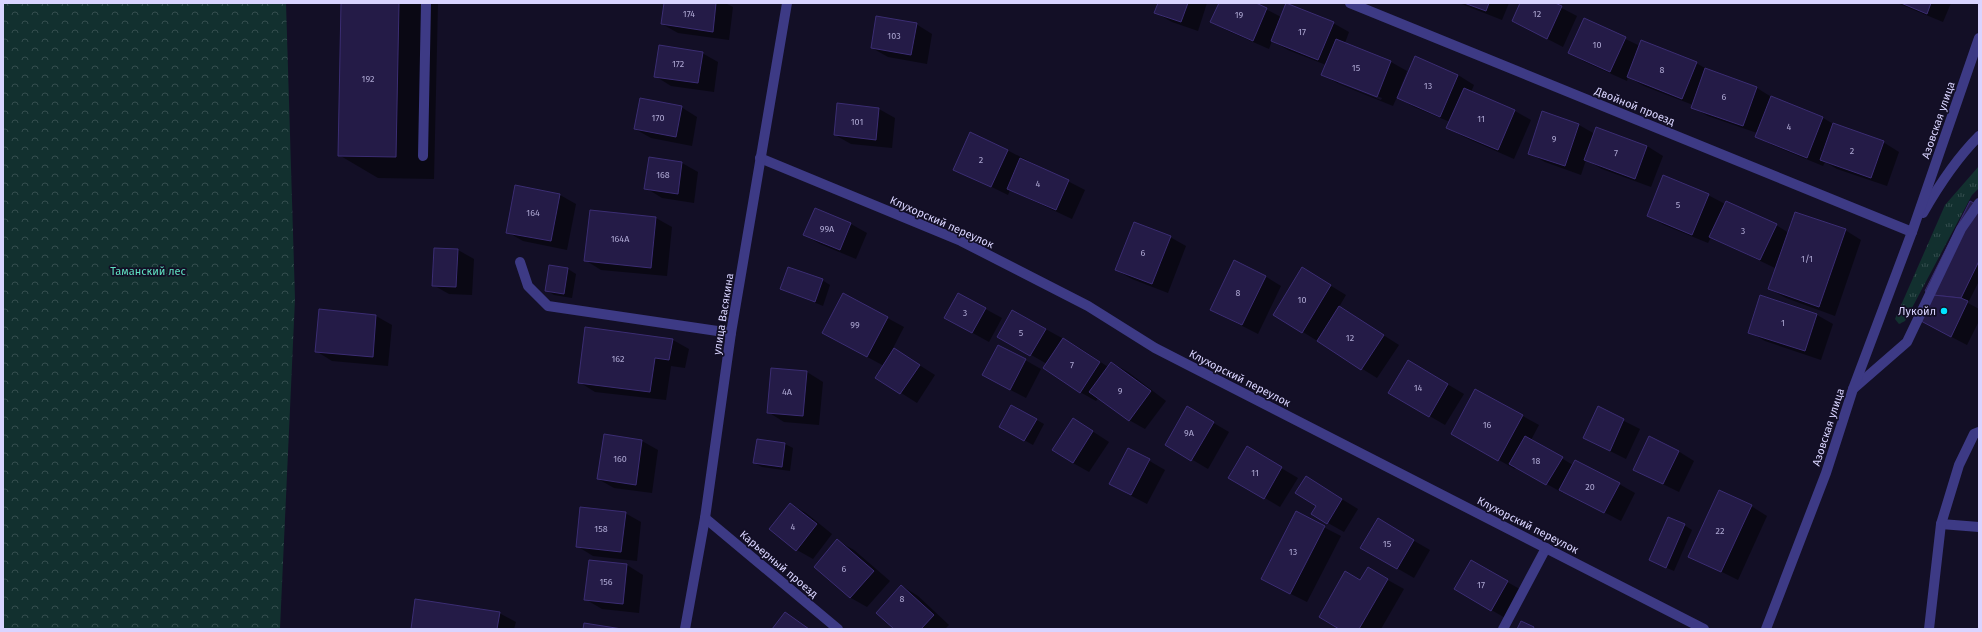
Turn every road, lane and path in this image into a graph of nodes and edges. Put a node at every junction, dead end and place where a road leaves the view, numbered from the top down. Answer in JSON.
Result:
{"nodes":[{"id":1,"x":426,"y":3,"type":"edge"},
{"id":2,"x":787,"y":3,"type":"edge"},
{"id":3,"x":1350,"y":3,"type":"edge"},
{"id":4,"x":1979,"y":38,"type":"edge"},
{"id":5,"x":1979,"y":136,"type":"edge"},
{"id":6,"x":423,"y":156,"type":"dead end"},
{"id":7,"x":760,"y":158,"type":"junction"},
{"id":8,"x":1979,"y":203,"type":"edge"},
{"id":9,"x":1912,"y":232,"type":"junction"},
{"id":10,"x":520,"y":262,"type":"dead end"},
{"id":11,"x":731,"y":333,"type":"junction"},
{"id":12,"x":1853,"y":389,"type":"junction"},
{"id":13,"x":1979,"y":432,"type":"edge"},
{"id":14,"x":705,"y":518,"type":"junction"},
{"id":15,"x":1941,"y":524,"type":"junction"},
{"id":16,"x":1979,"y":527,"type":"edge"},
{"id":17,"x":1546,"y":548,"type":"junction"},
{"id":18,"x":685,"y":629,"type":"edge"},
{"id":19,"x":838,"y":629,"type":"edge"},
{"id":20,"x":1503,"y":629,"type":"edge"},
{"id":21,"x":1704,"y":629,"type":"edge"},
{"id":22,"x":1766,"y":629,"type":"edge"},
{"id":23,"x":1929,"y":629,"type":"edge"}],
"edges":[{"from":1,"to":6,"type":"street"},
{"from":2,"to":7,"type":"street","name":"улица Васякина"},
{"from":3,"to":9,"type":"street","name":"Двойной проезд"},
{"from":4,"to":9,"type":"street","name":"Азовская улица"},
{"from":5,"to":9,"type":"street","name":"Азовская улица"},
{"from":7,"to":11,"type":"street","name":"улица Васякина"},
{"from":7,"to":17,"type":"street","name":"Клухорский переулок"},
{"from":8,"to":12,"type":"street"},
{"from":9,"to":12,"type":"street","name":"Азовская улица"},
{"from":10,"to":11,"type":"street"},
{"from":11,"to":14,"type":"street","name":"улица Васякина"},
{"from":12,"to":22,"type":"street","name":"Азовская улица"},
{"from":13,"to":15,"type":"street"},
{"from":14,"to":18,"type":"street","name":"улица Васякина"},
{"from":14,"to":19,"type":"street","name":"Карьерный проезд"},
{"from":15,"to":16,"type":"street"},
{"from":15,"to":23,"type":"street"},
{"from":17,"to":20,"type":"street"},
{"from":17,"to":21,"type":"street","name":"Клухорский переулок"}]}
